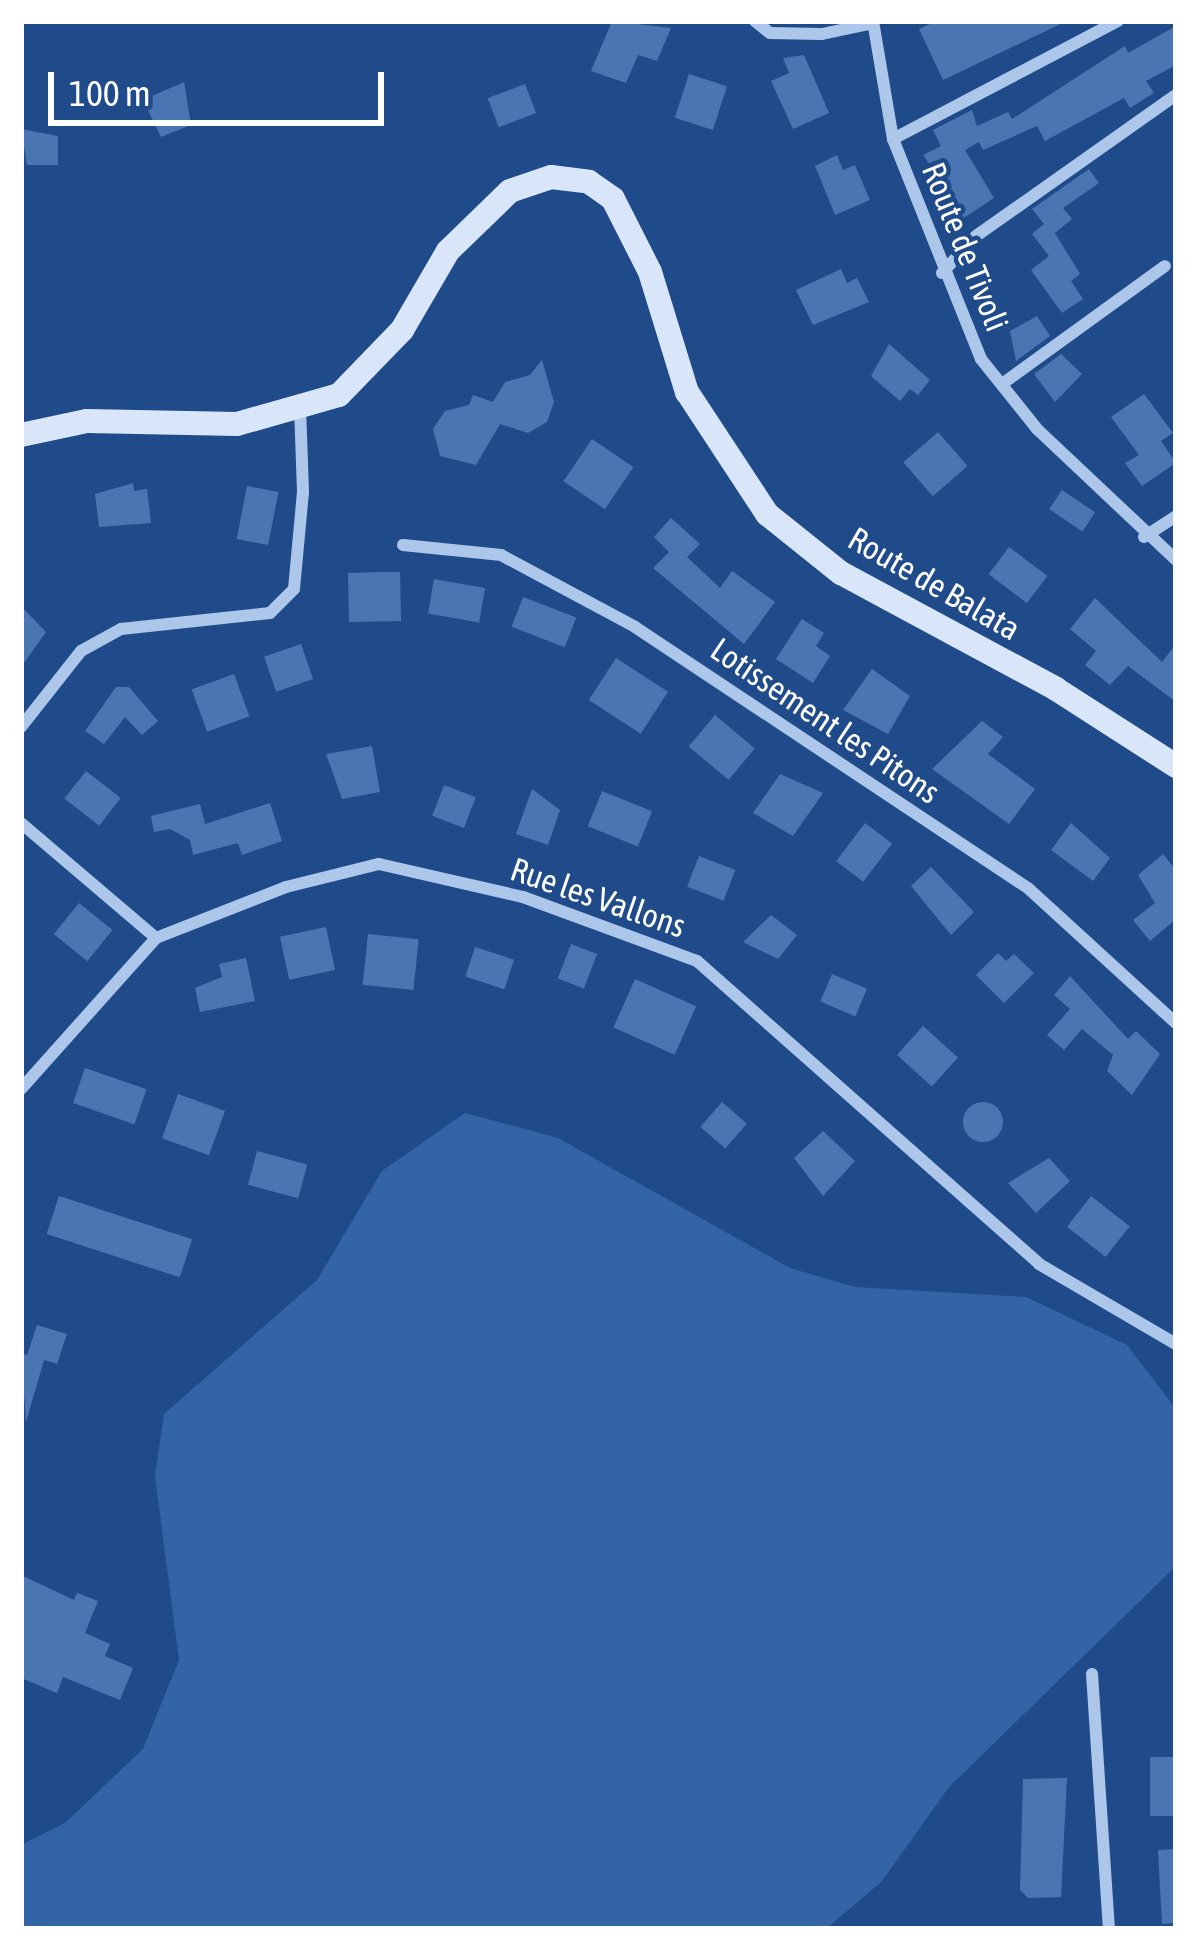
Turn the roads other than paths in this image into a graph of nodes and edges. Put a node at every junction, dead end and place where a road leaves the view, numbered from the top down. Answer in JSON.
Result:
{"nodes":[{"id":1,"x":755,"y":21,"type":"edge"},
{"id":2,"x":1118,"y":21,"type":"edge"},
{"id":3,"x":873,"y":22,"type":"edge"},
{"id":4,"x":1176,"y":95,"type":"edge"},
{"id":5,"x":893,"y":140,"type":"junction"},
{"id":6,"x":1165,"y":266,"type":"dead end"},
{"id":7,"x":942,"y":273,"type":"junction"},
{"id":8,"x":1002,"y":385,"type":"junction"},
{"id":9,"x":300,"y":406,"type":"junction"},
{"id":10,"x":21,"y":435,"type":"edge"},
{"id":11,"x":1176,"y":516,"type":"edge"},
{"id":12,"x":1144,"y":537,"type":"junction"},
{"id":13,"x":403,"y":545,"type":"dead end"},
{"id":14,"x":1176,"y":560,"type":"edge"},
{"id":15,"x":21,"y":727,"type":"edge"},
{"id":16,"x":1176,"y":766,"type":"edge"},
{"id":17,"x":21,"y":823,"type":"edge"},
{"id":18,"x":156,"y":938,"type":"junction"},
{"id":19,"x":1176,"y":1023,"type":"edge"},
{"id":20,"x":21,"y":1089,"type":"edge"},
{"id":21,"x":1176,"y":1345,"type":"edge"},
{"id":22,"x":1092,"y":1674,"type":"dead end"},
{"id":23,"x":1109,"y":1929,"type":"edge"}],
"edges":[{"from":1,"to":3,"type":"street"},
{"from":2,"to":5,"type":"street"},
{"from":3,"to":5,"type":"street","name":"Route de Tivoli"},
{"from":4,"to":7,"type":"street"},
{"from":5,"to":7,"type":"street","name":"Route de Tivoli"},
{"from":6,"to":8,"type":"street"},
{"from":7,"to":8,"type":"street","name":"Route de Tivoli"},
{"from":8,"to":12,"type":"street","name":"Route de Tivoli"},
{"from":9,"to":10,"type":"main road","name":"Route de Balata"},
{"from":9,"to":15,"type":"street"},
{"from":9,"to":16,"type":"main road","name":"Route de Balata"},
{"from":11,"to":12,"type":"street"},
{"from":12,"to":14,"type":"street","name":"Route de Tivoli"},
{"from":13,"to":19,"type":"street","name":"Lotissement les Pitons"},
{"from":17,"to":18,"type":"street"},
{"from":18,"to":20,"type":"street","name":"Rue les Vallons"},
{"from":18,"to":21,"type":"street","name":"Rue les Vallons"},
{"from":22,"to":23,"type":"street"}]}
